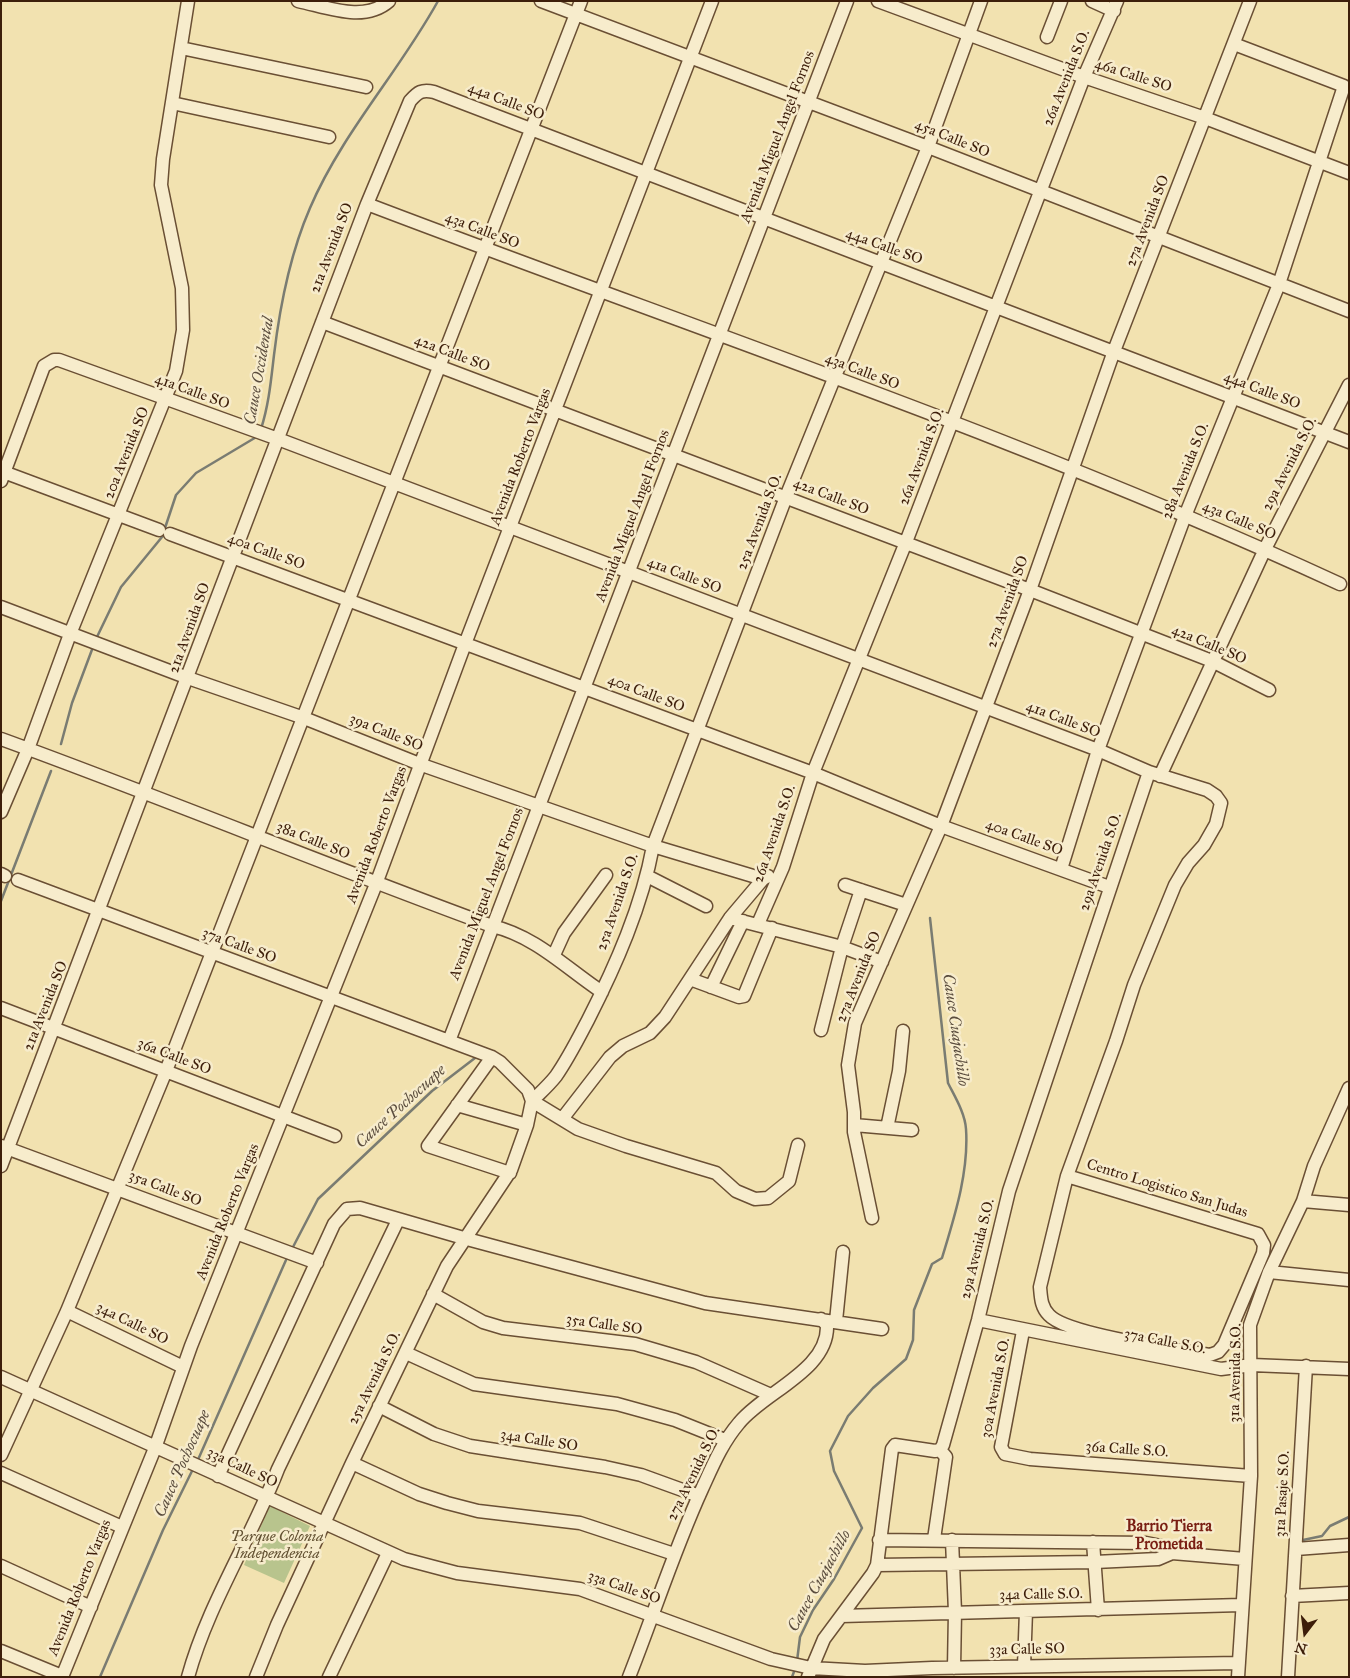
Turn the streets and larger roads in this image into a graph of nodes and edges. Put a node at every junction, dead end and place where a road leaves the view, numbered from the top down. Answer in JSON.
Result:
{"nodes":[{"id":1,"x":188,"y":1,"type":"edge"},
{"id":2,"x":298,"y":1,"type":"edge"},
{"id":3,"x":389,"y":1,"type":"edge"},
{"id":4,"x":541,"y":1,"type":"edge"},
{"id":5,"x":581,"y":1,"type":"edge"},
{"id":6,"x":712,"y":1,"type":"edge"},
{"id":7,"x":847,"y":1,"type":"edge"},
{"id":8,"x":878,"y":1,"type":"edge"},
{"id":9,"x":981,"y":1,"type":"edge"},
{"id":10,"x":1061,"y":1,"type":"edge"},
{"id":11,"x":1092,"y":1,"type":"edge"},
{"id":12,"x":1250,"y":1,"type":"edge"},
{"id":13,"x":1116,"y":6,"type":"edge"},
{"id":14,"x":576,"y":14,"type":"junction"},
{"id":15,"x":970,"y":35,"type":"junction"},
{"id":16,"x":1047,"y":37,"type":"dead end"},
{"id":17,"x":1234,"y":44,"type":"junction"},
{"id":18,"x":181,"y":48,"type":"junction"},
{"id":19,"x":691,"y":56,"type":"junction"},
{"id":20,"x":1084,"y":77,"type":"junction"},
{"id":21,"x":366,"y":87,"type":"dead end"},
{"id":22,"x":410,"y":101,"type":"joint"},
{"id":23,"x":809,"y":101,"type":"junction"},
{"id":24,"x":172,"y":103,"type":"junction"},
{"id":25,"x":1205,"y":118,"type":"junction"},
{"id":26,"x":532,"y":130,"type":"junction"},
{"id":27,"x":329,"y":137,"type":"dead end"},
{"id":28,"x":928,"y":147,"type":"junction"},
{"id":29,"x":1320,"y":161,"type":"junction"},
{"id":30,"x":1349,"y":173,"type":"edge"},
{"id":31,"x":645,"y":174,"type":"junction"},
{"id":32,"x":1040,"y":192,"type":"junction"},
{"id":33,"x":367,"y":204,"type":"junction"},
{"id":34,"x":764,"y":220,"type":"junction"},
{"id":35,"x":1160,"y":238,"type":"junction"},
{"id":36,"x":486,"y":250,"type":"junction"},
{"id":37,"x":880,"y":263,"type":"junction"},
{"id":38,"x":1279,"y":284,"type":"junction"},
{"id":39,"x":600,"y":292,"type":"junction"},
{"id":40,"x":995,"y":306,"type":"junction"},
{"id":41,"x":1349,"y":311,"type":"edge"},
{"id":42,"x":322,"y":322,"type":"junction"},
{"id":43,"x":719,"y":336,"type":"junction"},
{"id":44,"x":1114,"y":351,"type":"junction"},
{"id":45,"x":440,"y":368,"type":"junction"},
{"id":46,"x":835,"y":379,"type":"junction"},
{"id":47,"x":1349,"y":385,"type":"edge"},
{"id":48,"x":1234,"y":398,"type":"junction"},
{"id":49,"x":165,"y":399,"type":"junction"},
{"id":50,"x":556,"y":411,"type":"junction"},
{"id":51,"x":952,"y":423,"type":"junction"},
{"id":52,"x":1325,"y":432,"type":"junction"},
{"id":53,"x":266,"y":435,"type":"junction"},
{"id":54,"x":1349,"y":442,"type":"edge"},
{"id":55,"x":674,"y":454,"type":"junction"},
{"id":56,"x":1071,"y":469,"type":"junction"},
{"id":57,"x":2,"y":475,"type":"edge"},
{"id":58,"x":395,"y":485,"type":"junction"},
{"id":59,"x":786,"y":497,"type":"junction"},
{"id":60,"x":119,"y":515,"type":"junction"},
{"id":61,"x":1185,"y":516,"type":"junction"},
{"id":62,"x":511,"y":528,"type":"junction"},
{"id":63,"x":906,"y":542,"type":"junction"},
{"id":64,"x":1265,"y":549,"type":"junction"},
{"id":65,"x":233,"y":557,"type":"junction"},
{"id":66,"x":629,"y":573,"type":"junction"},
{"id":67,"x":1340,"y":584,"type":"dead end"},
{"id":68,"x":1030,"y":590,"type":"junction"},
{"id":69,"x":349,"y":600,"type":"junction"},
{"id":70,"x":1,"y":607,"type":"edge"},
{"id":71,"x":742,"y":616,"type":"junction"},
{"id":72,"x":70,"y":634,"type":"junction"},
{"id":73,"x":1141,"y":635,"type":"junction"},
{"id":74,"x":466,"y":644,"type":"junction"},
{"id":75,"x":859,"y":659,"type":"junction"},
{"id":76,"x":1212,"y":661,"type":"junction"},
{"id":77,"x":188,"y":678,"type":"junction"},
{"id":78,"x":584,"y":688,"type":"junction"},
{"id":79,"x":1269,"y":690,"type":"dead end"},
{"id":80,"x":987,"y":708,"type":"junction"},
{"id":81,"x":304,"y":718,"type":"junction"},
{"id":82,"x":698,"y":731,"type":"junction"},
{"id":83,"x":1,"y":739,"type":"edge"},
{"id":84,"x":28,"y":749,"type":"junction"},
{"id":85,"x":1098,"y":750,"type":"junction"},
{"id":86,"x":422,"y":765,"type":"junction"},
{"id":87,"x":813,"y":774,"type":"junction"},
{"id":88,"x":1154,"y":774,"type":"junction"},
{"id":89,"x":144,"y":792,"type":"junction"},
{"id":90,"x":1216,"y":796,"type":"joint"},
{"id":91,"x":538,"y":806,"type":"junction"},
{"id":92,"x":1,"y":812,"type":"edge"},
{"id":93,"x":941,"y":826,"type":"junction"},
{"id":94,"x":256,"y":835,"type":"junction"},
{"id":95,"x":653,"y":846,"type":"junction"},
{"id":96,"x":783,"y":867,"type":"junction"},
{"id":97,"x":1061,"y":869,"type":"junction"},
{"id":98,"x":606,"y":875,"type":"dead end"},
{"id":99,"x":647,"y":876,"type":"junction"},
{"id":100,"x":763,"y":879,"type":"junction"},
{"id":101,"x":18,"y":880,"type":"dead end"},
{"id":102,"x":376,"y":884,"type":"junction"},
{"id":103,"x":845,"y":885,"type":"dead end"},
{"id":104,"x":1109,"y":887,"type":"junction"},
{"id":105,"x":861,"y":890,"type":"junction"},
{"id":106,"x":906,"y":905,"type":"junction"},
{"id":107,"x":706,"y":906,"type":"dead end"},
{"id":108,"x":99,"y":912,"type":"junction"},
{"id":109,"x":736,"y":919,"type":"junction"},
{"id":110,"x":758,"y":924,"type":"junction"},
{"id":111,"x":492,"y":926,"type":"junction"},
{"id":112,"x":772,"y":928,"type":"junction"},
{"id":113,"x":842,"y":946,"type":"junction"},
{"id":114,"x":211,"y":953,"type":"junction"},
{"id":115,"x":554,"y":955,"type":"junction"},
{"id":116,"x":882,"y":962,"type":"junction"},
{"id":117,"x":690,"y":979,"type":"junction"},
{"id":118,"x":711,"y":986,"type":"junction"},
{"id":119,"x":602,"y":992,"type":"junction"},
{"id":120,"x":330,"y":996,"type":"junction"},
{"id":121,"x":1,"y":1008,"type":"edge"},
{"id":122,"x":55,"y":1029,"type":"junction"},
{"id":123,"x":820,"y":1030,"type":"dead end"},
{"id":124,"x":903,"y":1031,"type":"dead end"},
{"id":125,"x":449,"y":1041,"type":"junction"},
{"id":126,"x":492,"y":1058,"type":"junction"},
{"id":127,"x":166,"y":1071,"type":"junction"},
{"id":128,"x":1349,"y":1088,"type":"edge"},
{"id":129,"x":532,"y":1100,"type":"junction"},
{"id":130,"x":457,"y":1105,"type":"junction"},
{"id":131,"x":1344,"y":1111,"type":"edge"},
{"id":132,"x":284,"y":1116,"type":"junction"},
{"id":133,"x":562,"y":1119,"type":"junction"},
{"id":134,"x":528,"y":1125,"type":"junction"},
{"id":135,"x":854,"y":1125,"type":"junction"},
{"id":136,"x":887,"y":1128,"type":"junction"},
{"id":137,"x":912,"y":1130,"type":"dead end"},
{"id":138,"x":335,"y":1136,"type":"dead end"},
{"id":139,"x":798,"y":1145,"type":"dead end"},
{"id":140,"x":5,"y":1147,"type":"edge"},
{"id":141,"x":1,"y":1166,"type":"edge"},
{"id":142,"x":510,"y":1173,"type":"junction"},
{"id":143,"x":1067,"y":1176,"type":"junction"},
{"id":144,"x":118,"y":1188,"type":"junction"},
{"id":145,"x":1303,"y":1201,"type":"junction"},
{"id":146,"x":1349,"y":1205,"type":"edge"},
{"id":147,"x":872,"y":1218,"type":"dead end"},
{"id":148,"x":398,"y":1220,"type":"junction"},
{"id":149,"x":236,"y":1234,"type":"junction"},
{"id":150,"x":467,"y":1239,"type":"junction"},
{"id":151,"x":843,"y":1252,"type":"dead end"},
{"id":152,"x":317,"y":1262,"type":"junction"},
{"id":153,"x":1269,"y":1272,"type":"junction"},
{"id":154,"x":1349,"y":1280,"type":"edge"},
{"id":155,"x":433,"y":1294,"type":"junction"},
{"id":156,"x":67,"y":1311,"type":"junction"},
{"id":157,"x":821,"y":1319,"type":"junction"},
{"id":158,"x":978,"y":1320,"type":"junction"},
{"id":159,"x":836,"y":1321,"type":"junction"},
{"id":160,"x":882,"y":1329,"type":"dead end"},
{"id":161,"x":1023,"y":1330,"type":"junction"},
{"id":162,"x":406,"y":1353,"type":"junction"},
{"id":163,"x":1252,"y":1365,"type":"junction"},
{"id":164,"x":1306,"y":1366,"type":"junction"},
{"id":165,"x":183,"y":1367,"type":"junction"},
{"id":166,"x":1349,"y":1369,"type":"edge"},
{"id":167,"x":1,"y":1377,"type":"edge"},
{"id":168,"x":32,"y":1391,"type":"junction"},
{"id":169,"x":771,"y":1395,"type":"junction"},
{"id":170,"x":379,"y":1406,"type":"junction"},
{"id":171,"x":725,"y":1440,"type":"junction"},
{"id":172,"x":155,"y":1448,"type":"junction"},
{"id":173,"x":940,"y":1450,"type":"junction"},
{"id":174,"x":1002,"y":1451,"type":"joint"},
{"id":175,"x":1,"y":1455,"type":"edge"},
{"id":176,"x":352,"y":1462,"type":"junction"},
{"id":177,"x":1,"y":1473,"type":"edge"},
{"id":178,"x":218,"y":1476,"type":"junction"},
{"id":179,"x":1251,"y":1476,"type":"junction"},
{"id":180,"x":699,"y":1496,"type":"junction"},
{"id":181,"x":267,"y":1498,"type":"junction"},
{"id":182,"x":324,"y":1524,"type":"junction"},
{"id":183,"x":122,"y":1527,"type":"junction"},
{"id":184,"x":934,"y":1539,"type":"junction"},
{"id":185,"x":879,"y":1540,"type":"junction"},
{"id":186,"x":952,"y":1540,"type":"junction"},
{"id":187,"x":1093,"y":1542,"type":"junction"},
{"id":188,"x":1349,"y":1545,"type":"edge"},
{"id":189,"x":1296,"y":1549,"type":"junction"},
{"id":190,"x":388,"y":1553,"type":"junction"},
{"id":191,"x":1172,"y":1553,"type":"junction"},
{"id":192,"x":674,"y":1554,"type":"junction"},
{"id":193,"x":1245,"y":1559,"type":"junction"},
{"id":194,"x":1095,"y":1562,"type":"junction"},
{"id":195,"x":954,"y":1563,"type":"junction"},
{"id":196,"x":877,"y":1565,"type":"junction"},
{"id":197,"x":1,"y":1566,"type":"edge"},
{"id":198,"x":1349,"y":1593,"type":"edge"},
{"id":199,"x":1292,"y":1596,"type":"junction"},
{"id":200,"x":1241,"y":1605,"type":"junction"},
{"id":201,"x":91,"y":1607,"type":"junction"},
{"id":202,"x":1098,"y":1610,"type":"junction"},
{"id":203,"x":1026,"y":1611,"type":"junction"},
{"id":204,"x":955,"y":1612,"type":"junction"},
{"id":205,"x":653,"y":1615,"type":"junction"},
{"id":206,"x":841,"y":1616,"type":"junction"},
{"id":207,"x":1,"y":1651,"type":"edge"},
{"id":208,"x":1239,"y":1663,"type":"junction"},
{"id":209,"x":1017,"y":1670,"type":"edge"},
{"id":210,"x":1126,"y":1670,"type":"edge"},
{"id":211,"x":1179,"y":1670,"type":"edge"},
{"id":212,"x":808,"y":1671,"type":"edge"},
{"id":213,"x":962,"y":1671,"type":"edge"},
{"id":214,"x":1071,"y":1671,"type":"edge"},
{"id":215,"x":62,"y":1676,"type":"edge"},
{"id":216,"x":188,"y":1677,"type":"edge"},
{"id":217,"x":256,"y":1677,"type":"edge"},
{"id":218,"x":329,"y":1677,"type":"edge"},
{"id":219,"x":629,"y":1677,"type":"edge"},
{"id":220,"x":1238,"y":1677,"type":"edge"},
{"id":221,"x":1288,"y":1677,"type":"edge"}],
"edges":[{"from":1,"to":18,"type":"street","name":"20a Avenida SO"},
{"from":2,"to":3,"type":"street"},
{"from":4,"to":14,"type":"street","name":"45a Calle SO"},
{"from":5,"to":14,"type":"street"},
{"from":6,"to":19,"type":"street","name":"Avenida Roberto Vargas"},
{"from":7,"to":23,"type":"street","name":"Avenida Miguel Angel Fornos"},
{"from":8,"to":15,"type":"street","name":"46a Calle SO"},
{"from":9,"to":15,"type":"street","name":"25a Avenida S.O."},
{"from":10,"to":16,"type":"street"},
{"from":11,"to":13,"type":"street"},
{"from":12,"to":17,"type":"street","name":"27a Avenida SO"},
{"from":13,"to":20,"type":"street","name":"26a Avenida S.O."},
{"from":14,"to":19,"type":"street","name":"45a Calle SO"},
{"from":14,"to":26,"type":"street"},
{"from":15,"to":20,"type":"street","name":"46a Calle SO"},
{"from":15,"to":28,"type":"street","name":"25a Avenida S.O."},
{"from":17,"to":25,"type":"street","name":"27a Avenida SO"},
{"from":17,"to":29,"type":"street","name":"28a Avenida S.O."},
{"from":18,"to":21,"type":"street"},
{"from":18,"to":24,"type":"street","name":"20a Avenida SO"},
{"from":19,"to":23,"type":"street","name":"45a Calle SO"},
{"from":19,"to":31,"type":"street","name":"Avenida Roberto Vargas"},
{"from":20,"to":25,"type":"street","name":"46a Calle SO"},
{"from":20,"to":32,"type":"street","name":"26a Avenida S.O."},
{"from":22,"to":26,"type":"street","name":"44a Calle SO"},
{"from":22,"to":33,"type":"street","name":"21a Avenida SO"},
{"from":23,"to":28,"type":"street","name":"45a Calle SO"},
{"from":23,"to":34,"type":"street","name":"Avenida Miguel Angel Fornos"},
{"from":24,"to":27,"type":"street"},
{"from":24,"to":49,"type":"street","name":"20a Avenida SO"},
{"from":25,"to":29,"type":"street","name":"46a Calle SO"},
{"from":25,"to":35,"type":"street","name":"27a Avenida SO"},
{"from":26,"to":31,"type":"street","name":"44a Calle SO"},
{"from":26,"to":36,"type":"street"},
{"from":28,"to":32,"type":"street","name":"45a Calle SO"},
{"from":28,"to":37,"type":"street","name":"25a Avenida S.O."},
{"from":29,"to":30,"type":"street","name":"46a Calle SO"},
{"from":29,"to":38,"type":"street","name":"28a Avenida S.O."},
{"from":31,"to":34,"type":"street","name":"44a Calle SO"},
{"from":31,"to":39,"type":"street","name":"Avenida Roberto Vargas"},
{"from":32,"to":35,"type":"street","name":"45a Calle SO"},
{"from":32,"to":40,"type":"street","name":"26a Avenida S.O."},
{"from":33,"to":36,"type":"street","name":"43a Calle SO"},
{"from":33,"to":42,"type":"street","name":"21a Avenida SO"},
{"from":34,"to":37,"type":"street","name":"44a Calle SO"},
{"from":34,"to":43,"type":"street","name":"Avenida Miguel Angel Fornos"},
{"from":35,"to":38,"type":"street","name":"45a Calle SO"},
{"from":35,"to":44,"type":"street","name":"27a Avenida SO"},
{"from":36,"to":39,"type":"street","name":"43a Calle SO"},
{"from":36,"to":45,"type":"street"},
{"from":37,"to":40,"type":"street","name":"44a Calle SO"},
{"from":37,"to":46,"type":"street","name":"25a Avenida S.O."},
{"from":38,"to":41,"type":"street","name":"45a Calle SO"},
{"from":38,"to":48,"type":"street","name":"28a Avenida S.O."},
{"from":39,"to":43,"type":"street","name":"43a Calle SO"},
{"from":39,"to":50,"type":"street","name":"Avenida Roberto Vargas"},
{"from":40,"to":44,"type":"street","name":"44a Calle SO"},
{"from":40,"to":51,"type":"street","name":"26a Avenida S.O."},
{"from":42,"to":45,"type":"street","name":"42a Calle SO"},
{"from":42,"to":53,"type":"street","name":"21a Avenida SO"},
{"from":43,"to":46,"type":"street","name":"43a Calle SO"},
{"from":43,"to":55,"type":"street","name":"Avenida Miguel Angel Fornos"},
{"from":44,"to":48,"type":"street","name":"44a Calle SO"},
{"from":44,"to":56,"type":"street","name":"27a Avenida SO"},
{"from":45,"to":50,"type":"street","name":"42a Calle SO"},
{"from":45,"to":58,"type":"street"},
{"from":46,"to":51,"type":"street","name":"43a Calle SO"},
{"from":46,"to":59,"type":"street","name":"25a Avenida S.O."},
{"from":47,"to":52,"type":"street","name":"29a Avenida S.O."},
{"from":48,"to":52,"type":"street","name":"44a Calle SO"},
{"from":48,"to":61,"type":"street","name":"28a Avenida S.O."},
{"from":49,"to":53,"type":"street","name":"41a Calle SO"},
{"from":49,"to":57,"type":"street","name":"41a Calle SO"},
{"from":49,"to":60,"type":"street","name":"20a Avenida SO"},
{"from":50,"to":55,"type":"street","name":"42a Calle SO"},
{"from":50,"to":62,"type":"street","name":"Avenida Roberto Vargas"},
{"from":51,"to":56,"type":"street","name":"43a Calle SO"},
{"from":51,"to":63,"type":"street","name":"26a Avenida S.O."},
{"from":52,"to":54,"type":"street","name":"44a Calle SO"},
{"from":52,"to":64,"type":"street","name":"29a Avenida S.O."},
{"from":53,"to":58,"type":"street","name":"41a Calle SO"},
{"from":53,"to":65,"type":"street","name":"21a Avenida SO"},
{"from":55,"to":59,"type":"street","name":"42a Calle SO"},
{"from":55,"to":66,"type":"street","name":"Avenida Miguel Angel Fornos"},
{"from":56,"to":61,"type":"street","name":"43a Calle SO"},
{"from":56,"to":68,"type":"street","name":"27a Avenida SO"},
{"from":57,"to":60,"type":"street","name":"40a Calle SO"},
{"from":58,"to":62,"type":"street","name":"41a Calle SO"},
{"from":58,"to":69,"type":"street"},
{"from":59,"to":63,"type":"street","name":"42a Calle SO"},
{"from":59,"to":71,"type":"street","name":"25a Avenida S.O."},
{"from":60,"to":65,"type":"street","name":"40a Calle SO"},
{"from":60,"to":72,"type":"street","name":"20a Avenida SO"},
{"from":61,"to":64,"type":"street","name":"43a Calle SO"},
{"from":61,"to":73,"type":"street","name":"28a Avenida S.O."},
{"from":62,"to":66,"type":"street","name":"41a Calle SO"},
{"from":62,"to":74,"type":"street","name":"Avenida Roberto Vargas"},
{"from":63,"to":68,"type":"street","name":"42a Calle SO"},
{"from":63,"to":75,"type":"street","name":"26a Avenida S.O."},
{"from":64,"to":67,"type":"street","name":"43a Calle SO"},
{"from":64,"to":76,"type":"street","name":"29a Avenida S.O."},
{"from":65,"to":69,"type":"street","name":"40a Calle SO"},
{"from":65,"to":77,"type":"street","name":"21a Avenida SO"},
{"from":66,"to":71,"type":"street","name":"41a Calle SO"},
{"from":66,"to":78,"type":"street","name":"Avenida Miguel Angel Fornos"},
{"from":68,"to":73,"type":"street","name":"42a Calle SO"},
{"from":68,"to":80,"type":"street","name":"27a Avenida SO"},
{"from":69,"to":74,"type":"street","name":"40a Calle SO"},
{"from":69,"to":81,"type":"street"},
{"from":70,"to":72,"type":"street","name":"39a Calle SO"},
{"from":71,"to":75,"type":"street","name":"41a Calle SO"},
{"from":71,"to":82,"type":"street","name":"25a Avenida S.O."},
{"from":72,"to":77,"type":"street","name":"39a Calle SO"},
{"from":72,"to":84,"type":"street","name":"20a Avenida SO"},
{"from":73,"to":76,"type":"street","name":"42a Calle SO"},
{"from":73,"to":85,"type":"street","name":"28a Avenida S.O."},
{"from":74,"to":78,"type":"street","name":"40a Calle SO"},
{"from":74,"to":86,"type":"street","name":"Avenida Roberto Vargas"},
{"from":75,"to":80,"type":"street","name":"41a Calle SO"},
{"from":75,"to":87,"type":"street","name":"26a Avenida S.O."},
{"from":76,"to":79,"type":"street","name":"42a Calle SO"},
{"from":76,"to":88,"type":"street","name":"29a Avenida S.O."},
{"from":77,"to":81,"type":"street","name":"39a Calle SO"},
{"from":77,"to":89,"type":"street","name":"21a Avenida SO"},
{"from":78,"to":82,"type":"street","name":"40a Calle SO"},
{"from":78,"to":91,"type":"street","name":"Avenida Miguel Angel Fornos"},
{"from":80,"to":85,"type":"street","name":"41a Calle SO"},
{"from":80,"to":93,"type":"street","name":"27a Avenida SO"},
{"from":81,"to":86,"type":"street","name":"39a Calle SO"},
{"from":81,"to":94,"type":"street"},
{"from":82,"to":87,"type":"street","name":"40a Calle SO"},
{"from":82,"to":95,"type":"street","name":"25a Avenida S.O."},
{"from":83,"to":84,"type":"street","name":"38a Calle SO"},
{"from":84,"to":89,"type":"street","name":"38a Calle SO"},
{"from":84,"to":92,"type":"street","name":"20a Avenida SO"},
{"from":85,"to":88,"type":"street","name":"41a Calle SO"},
{"from":85,"to":97,"type":"street","name":"28a Avenida S.O."},
{"from":86,"to":91,"type":"street","name":"39a Calle SO"},
{"from":86,"to":102,"type":"street","name":"Avenida Roberto Vargas"},
{"from":87,"to":93,"type":"street","name":"40a Calle SO"},
{"from":87,"to":96,"type":"street","name":"26a Avenida S.O."},
{"from":88,"to":90,"type":"street","name":"41a Calle SO"},
{"from":88,"to":104,"type":"street","name":"29a Avenida S.O."},
{"from":89,"to":94,"type":"street","name":"38a Calle SO"},
{"from":89,"to":108,"type":"street","name":"21a Avenida SO"},
{"from":90,"to":143,"type":"street","name":"Centro Logistico San Judas"},
{"from":91,"to":95,"type":"street","name":"39a Calle SO"},
{"from":91,"to":111,"type":"street","name":"Avenida Miguel Angel Fornos"},
{"from":93,"to":97,"type":"street","name":"40a Calle SO"},
{"from":93,"to":106,"type":"street","name":"27a Avenida SO"},
{"from":94,"to":102,"type":"street","name":"38a Calle SO"},
{"from":94,"to":114,"type":"street"},
{"from":95,"to":99,"type":"street","name":"25a Avenida S.O."},
{"from":95,"to":100,"type":"street","name":"39a Calle SO"},
{"from":96,"to":100,"type":"street"},
{"from":96,"to":110,"type":"street","name":"26a Avenida S.O."},
{"from":97,"to":104,"type":"street","name":"40a Calle SO"},
{"from":98,"to":115,"type":"street"},
{"from":99,"to":107,"type":"street"},
{"from":99,"to":119,"type":"street","name":"25a Avenida S.O."},
{"from":100,"to":109,"type":"street"},
{"from":101,"to":108,"type":"street","name":"37a Calle SO"},
{"from":102,"to":111,"type":"street","name":"38a Calle SO"},
{"from":102,"to":120,"type":"street","name":"Avenida Roberto Vargas"},
{"from":103,"to":105,"type":"street"},
{"from":104,"to":158,"type":"street","name":"29a Avenida S.O."},
{"from":105,"to":106,"type":"street"},
{"from":105,"to":113,"type":"street"},
{"from":106,"to":116,"type":"street","name":"27a Avenida SO"},
{"from":108,"to":114,"type":"street","name":"37a Calle SO"},
{"from":108,"to":122,"type":"street","name":"21a Avenida SO"},
{"from":109,"to":110,"type":"street"},
{"from":109,"to":117,"type":"street"},
{"from":109,"to":118,"type":"street"},
{"from":110,"to":112,"type":"street"},
{"from":111,"to":115,"type":"street","name":"38a Calle SO"},
{"from":111,"to":125,"type":"street","name":"Avenida Miguel Angel Fornos"},
{"from":112,"to":113,"type":"street"},
{"from":112,"to":118,"type":"street"},
{"from":113,"to":116,"type":"street"},
{"from":113,"to":123,"type":"street"},
{"from":114,"to":120,"type":"street","name":"37a Calle SO"},
{"from":114,"to":127,"type":"street"},
{"from":115,"to":119,"type":"street","name":"38a Calle SO"},
{"from":116,"to":135,"type":"street","name":"27a Avenida SO"},
{"from":117,"to":118,"type":"street"},
{"from":117,"to":133,"type":"street"},
{"from":119,"to":129,"type":"street","name":"25a Avenida S.O."},
{"from":120,"to":125,"type":"street","name":"37a Calle SO"},
{"from":120,"to":132,"type":"street","name":"Avenida Roberto Vargas"},
{"from":121,"to":122,"type":"street","name":"36a Calle SO"},
{"from":122,"to":127,"type":"street","name":"36a Calle SO"},
{"from":122,"to":140,"type":"street","name":"21a Avenida SO"},
{"from":124,"to":136,"type":"street"},
{"from":125,"to":126,"type":"street"},
{"from":126,"to":129,"type":"street"},
{"from":126,"to":130,"type":"street"},
{"from":127,"to":132,"type":"street","name":"36a Calle SO"},
{"from":127,"to":144,"type":"street"},
{"from":128,"to":131,"type":"street","name":"31a Avenida S.O."},
{"from":129,"to":133,"type":"street"},
{"from":129,"to":134,"type":"street","name":"25a Avenida S.O."},
{"from":130,"to":134,"type":"street"},
{"from":130,"to":142,"type":"street"},
{"from":131,"to":145,"type":"street","name":"31a Avenida S.O."},
{"from":132,"to":138,"type":"street","name":"36a Calle SO"},
{"from":132,"to":149,"type":"street","name":"Avenida Roberto Vargas"},
{"from":133,"to":139,"type":"street"},
{"from":134,"to":142,"type":"street","name":"25a Avenida S.O."},
{"from":135,"to":136,"type":"street"},
{"from":135,"to":147,"type":"street","name":"27a Avenida SO"},
{"from":136,"to":137,"type":"street"},
{"from":140,"to":141,"type":"street","name":"21a Avenida SO"},
{"from":140,"to":144,"type":"street","name":"35a Calle SO"},
{"from":142,"to":150,"type":"street","name":"25a Avenida S.O."},
{"from":143,"to":143,"type":"street","name":"Centro Logistico San Judas"},
{"from":144,"to":149,"type":"street","name":"35a Calle SO"},
{"from":144,"to":156,"type":"street"},
{"from":145,"to":146,"type":"street"},
{"from":145,"to":153,"type":"street","name":"31a Avenida S.O."},
{"from":148,"to":150,"type":"street"},
{"from":148,"to":152,"type":"street"},
{"from":148,"to":181,"type":"street"},
{"from":149,"to":152,"type":"street","name":"35a Calle SO"},
{"from":149,"to":165,"type":"street","name":"Avenida Roberto Vargas"},
{"from":150,"to":155,"type":"street","name":"25a Avenida S.O."},
{"from":150,"to":157,"type":"street"},
{"from":151,"to":159,"type":"street"},
{"from":152,"to":178,"type":"street"},
{"from":153,"to":154,"type":"street"},
{"from":153,"to":163,"type":"street","name":"31a Avenida S.O."},
{"from":155,"to":162,"type":"street","name":"25a Avenida S.O."},
{"from":155,"to":169,"type":"street","name":"35a Calle SO"},
{"from":156,"to":165,"type":"street","name":"34a Calle SO"},
{"from":156,"to":168,"type":"street"},
{"from":157,"to":159,"type":"street"},
{"from":157,"to":169,"type":"street","name":"27a Avenida S.O."},
{"from":158,"to":161,"type":"street","name":"37a Calle S.O."},
{"from":158,"to":173,"type":"street","name":"29a Avenida S.O."},
{"from":159,"to":160,"type":"street"},
{"from":161,"to":163,"type":"street","name":"37a Calle S.O."},
{"from":161,"to":174,"type":"street","name":"30a Avenida S.O."},
{"from":162,"to":170,"type":"street","name":"25a Avenida S.O."},
{"from":162,"to":171,"type":"street"},
{"from":163,"to":164,"type":"street","name":"37a Calle S.O."},
{"from":163,"to":179,"type":"street","name":"31a Avenida S.O."},
{"from":164,"to":166,"type":"street","name":"37a Calle S.O."},
{"from":164,"to":189,"type":"street","name":"31a Pasaje S.O."},
{"from":165,"to":172,"type":"street","name":"Avenida Roberto Vargas"},
{"from":167,"to":168,"type":"street","name":"33a Calle SO"},
{"from":168,"to":172,"type":"street","name":"33a Calle SO"},
{"from":168,"to":175,"type":"street"},
{"from":169,"to":171,"type":"street","name":"27a Avenida S.O."},
{"from":170,"to":176,"type":"street","name":"25a Avenida S.O."},
{"from":170,"to":180,"type":"street","name":"34a Calle SO"},
{"from":171,"to":180,"type":"street","name":"27a Avenida S.O."},
{"from":172,"to":178,"type":"street","name":"33a Calle SO"},
{"from":172,"to":183,"type":"street","name":"Avenida Roberto Vargas"},
{"from":173,"to":184,"type":"street"},
{"from":173,"to":185,"type":"street"},
{"from":174,"to":179,"type":"street","name":"36a Calle S.O."},
{"from":176,"to":182,"type":"street","name":"25a Avenida S.O."},
{"from":176,"to":192,"type":"street"},
{"from":177,"to":183,"type":"street"},
{"from":178,"to":181,"type":"street","name":"33a Calle SO"},
{"from":179,"to":193,"type":"street","name":"31a Avenida S.O."},
{"from":180,"to":192,"type":"street","name":"27a Avenida S.O."},
{"from":181,"to":182,"type":"street","name":"33a Calle SO"},
{"from":181,"to":216,"type":"street"},
{"from":182,"to":190,"type":"street","name":"33a Calle SO"},
{"from":182,"to":217,"type":"street","name":"25a Avenida S.O."},
{"from":183,"to":201,"type":"street","name":"Avenida Roberto Vargas"},
{"from":184,"to":185,"type":"street"},
{"from":184,"to":186,"type":"street"},
{"from":185,"to":196,"type":"street"},
{"from":186,"to":187,"type":"street"},
{"from":186,"to":195,"type":"street"},
{"from":187,"to":191,"type":"street"},
{"from":187,"to":194,"type":"street"},
{"from":188,"to":189,"type":"street"},
{"from":189,"to":199,"type":"street","name":"31a Pasaje S.O."},
{"from":190,"to":205,"type":"street","name":"33a Calle SO"},
{"from":190,"to":218,"type":"street"},
{"from":191,"to":193,"type":"street"},
{"from":191,"to":194,"type":"street"},
{"from":192,"to":205,"type":"street","name":"27a Avenida S.O."},
{"from":193,"to":200,"type":"street","name":"31a Avenida S.O."},
{"from":194,"to":195,"type":"street"},
{"from":194,"to":202,"type":"street"},
{"from":195,"to":196,"type":"street"},
{"from":195,"to":204,"type":"street"},
{"from":196,"to":206,"type":"street"},
{"from":197,"to":201,"type":"street"},
{"from":198,"to":199,"type":"street"},
{"from":199,"to":221,"type":"street","name":"31a Pasaje S.O."},
{"from":200,"to":202,"type":"street","name":"34a Calle S.O."},
{"from":200,"to":208,"type":"street","name":"31a Avenida S.O."},
{"from":201,"to":215,"type":"street","name":"Avenida Roberto Vargas"},
{"from":202,"to":203,"type":"street","name":"34a Calle S.O."},
{"from":203,"to":204,"type":"street","name":"34a Calle S.O."},
{"from":203,"to":209,"type":"street"},
{"from":204,"to":206,"type":"street","name":"34a Calle S.O."},
{"from":204,"to":213,"type":"street"},
{"from":205,"to":212,"type":"street","name":"33a Calle SO"},
{"from":205,"to":219,"type":"street","name":"27a Avenida S.O."},
{"from":206,"to":212,"type":"street"},
{"from":207,"to":215,"type":"street"},
{"from":208,"to":211,"type":"street","name":"33a Calle SO"},
{"from":208,"to":220,"type":"street","name":"31a Avenida S.O."},
{"from":209,"to":213,"type":"street","name":"33a Calle SO"},
{"from":209,"to":214,"type":"street","name":"33a Calle SO"},
{"from":210,"to":211,"type":"street","name":"33a Calle SO"},
{"from":210,"to":214,"type":"street","name":"33a Calle SO"},
{"from":212,"to":213,"type":"street","name":"33a Calle SO"}]}
